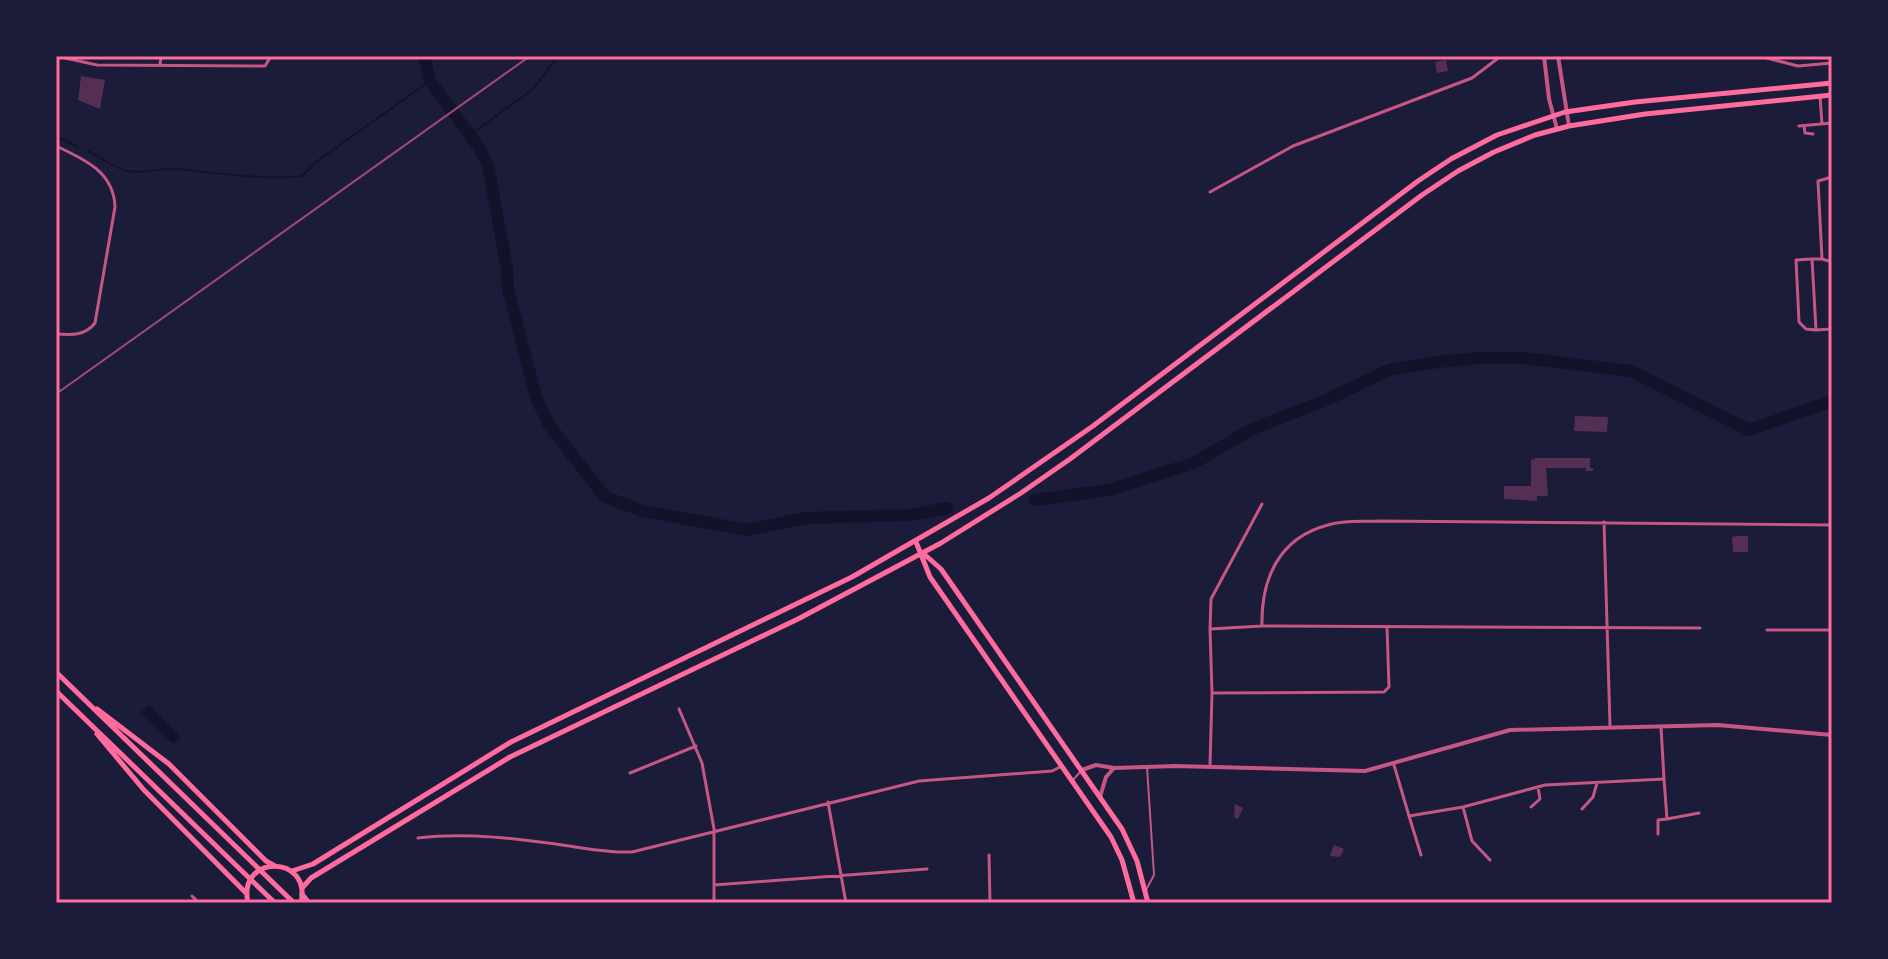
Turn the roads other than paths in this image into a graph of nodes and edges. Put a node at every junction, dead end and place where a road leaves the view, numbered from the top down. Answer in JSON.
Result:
{"nodes":[{"id":1,"x":56,"y":56,"type":"edge"},
{"id":2,"x":161,"y":56,"type":"edge"},
{"id":3,"x":271,"y":56,"type":"edge"},
{"id":4,"x":1501,"y":56,"type":"edge"},
{"id":5,"x":1544,"y":56,"type":"edge"},
{"id":6,"x":1759,"y":56,"type":"edge"},
{"id":7,"x":1558,"y":59,"type":"edge"},
{"id":8,"x":1832,"y":63,"type":"edge"},
{"id":9,"x":1545,"y":64,"type":"junction"},
{"id":10,"x":160,"y":65,"type":"junction"},
{"id":11,"x":1830,"y":83,"type":"edge"},
{"id":12,"x":1832,"y":95,"type":"edge"},
{"id":13,"x":1820,"y":96,"type":"junction"},
{"id":14,"x":1565,"y":112,"type":"junction"},
{"id":15,"x":1554,"y":116,"type":"junction"},
{"id":16,"x":1832,"y":123,"type":"edge"},
{"id":17,"x":1822,"y":124,"type":"junction"},
{"id":18,"x":1569,"y":126,"type":"junction"},
{"id":19,"x":1557,"y":129,"type":"junction"},
{"id":20,"x":1813,"y":134,"type":"dead end"},
{"id":21,"x":56,"y":146,"type":"edge"},
{"id":22,"x":1832,"y":177,"type":"edge"},
{"id":23,"x":1210,"y":192,"type":"dead end"},
{"id":24,"x":1349,"y":233,"type":"junction"},
{"id":25,"x":1357,"y":244,"type":"junction"},
{"id":26,"x":1812,"y":259,"type":"junction"},
{"id":27,"x":1822,"y":259,"type":"junction"},
{"id":28,"x":1832,"y":262,"type":"edge"},
{"id":29,"x":1832,"y":329,"type":"edge"},
{"id":30,"x":1816,"y":330,"type":"junction"},
{"id":31,"x":56,"y":334,"type":"edge"},
{"id":32,"x":1062,"y":448,"type":"junction"},
{"id":33,"x":1070,"y":459,"type":"junction"},
{"id":34,"x":1262,"y":504,"type":"dead end"},
{"id":35,"x":1604,"y":522,"type":"junction"},
{"id":36,"x":1832,"y":525,"type":"edge"},
{"id":37,"x":916,"y":542,"type":"junction"},
{"id":38,"x":923,"y":553,"type":"junction"},
{"id":39,"x":1262,"y":626,"type":"junction"},
{"id":40,"x":1387,"y":627,"type":"junction"},
{"id":41,"x":1607,"y":627,"type":"junction"},
{"id":42,"x":1700,"y":628,"type":"dead end"},
{"id":43,"x":1210,"y":629,"type":"junction"},
{"id":44,"x":1767,"y":630,"type":"dead end"},
{"id":45,"x":1832,"y":630,"type":"edge"},
{"id":46,"x":1002,"y":657,"type":"junction"},
{"id":47,"x":992,"y":666,"type":"junction"},
{"id":48,"x":56,"y":672,"type":"edge"},
{"id":49,"x":56,"y":691,"type":"edge"},
{"id":50,"x":78,"y":693,"type":"junction"},
{"id":51,"x":1212,"y":693,"type":"junction"},
{"id":52,"x":679,"y":709,"type":"dead end"},
{"id":53,"x":78,"y":712,"type":"junction"},
{"id":54,"x":1661,"y":726,"type":"junction"},
{"id":55,"x":1610,"y":728,"type":"junction"},
{"id":56,"x":1832,"y":735,"type":"edge"},
{"id":57,"x":696,"y":746,"type":"junction"},
{"id":58,"x":1394,"y":765,"type":"junction"},
{"id":59,"x":1062,"y":766,"type":"junction"},
{"id":60,"x":1147,"y":767,"type":"junction"},
{"id":61,"x":1210,"y":767,"type":"junction"},
{"id":62,"x":1114,"y":768,"type":"junction"},
{"id":63,"x":1082,"y":770,"type":"junction"},
{"id":64,"x":630,"y":773,"type":"dead end"},
{"id":65,"x":1664,"y":779,"type":"junction"},
{"id":66,"x":1072,"y":781,"type":"junction"},
{"id":67,"x":1597,"y":783,"type":"junction"},
{"id":68,"x":1538,"y":787,"type":"junction"},
{"id":69,"x":1100,"y":797,"type":"junction"},
{"id":70,"x":828,"y":802,"type":"junction"},
{"id":71,"x":1463,"y":807,"type":"junction"},
{"id":72,"x":1531,"y":807,"type":"dead end"},
{"id":73,"x":1582,"y":809,"type":"dead end"},
{"id":74,"x":1699,"y":813,"type":"dead end"},
{"id":75,"x":1409,"y":816,"type":"junction"},
{"id":76,"x":1667,"y":819,"type":"junction"},
{"id":77,"x":715,"y":832,"type":"junction"},
{"id":78,"x":1658,"y":834,"type":"dead end"},
{"id":79,"x":418,"y":838,"type":"dead end"},
{"id":80,"x":989,"y":855,"type":"dead end"},
{"id":81,"x":1421,"y":855,"type":"dead end"},
{"id":82,"x":1490,"y":860,"type":"dead end"},
{"id":83,"x":275,"y":866,"type":"junction"},
{"id":84,"x":927,"y":869,"type":"dead end"},
{"id":85,"x":292,"y":871,"type":"junction"},
{"id":86,"x":840,"y":875,"type":"junction"},
{"id":87,"x":714,"y":885,"type":"junction"},
{"id":88,"x":302,"y":891,"type":"junction"},
{"id":89,"x":1145,"y":891,"type":"junction"},
{"id":90,"x":1133,"y":895,"type":"junction"},
{"id":91,"x":192,"y":896,"type":"dead end"},
{"id":92,"x":246,"y":899,"type":"edge"},
{"id":93,"x":199,"y":903,"type":"edge"},
{"id":94,"x":275,"y":903,"type":"edge"},
{"id":95,"x":294,"y":903,"type":"edge"},
{"id":96,"x":301,"y":903,"type":"edge"},
{"id":97,"x":309,"y":903,"type":"edge"},
{"id":98,"x":714,"y":903,"type":"edge"},
{"id":99,"x":846,"y":903,"type":"edge"},
{"id":100,"x":990,"y":903,"type":"edge"},
{"id":101,"x":1134,"y":903,"type":"edge"},
{"id":102,"x":1148,"y":903,"type":"edge"}],
"edges":[{"from":1,"to":10,"type":"street"},
{"from":2,"to":10,"type":"street"},
{"from":3,"to":10,"type":"street"},
{"from":4,"to":23,"type":"street"},
{"from":5,"to":9,"type":"street"},
{"from":6,"to":8,"type":"street"},
{"from":7,"to":9,"type":"street"},
{"from":7,"to":14,"type":"street"},
{"from":9,"to":15,"type":"street"},
{"from":11,"to":13,"type":"main road"},
{"from":11,"to":14,"type":"main road"},
{"from":12,"to":13,"type":"main road"},
{"from":13,"to":17,"type":"street"},
{"from":13,"to":18,"type":"main road"},
{"from":14,"to":15,"type":"main road"},
{"from":14,"to":18,"type":"street"},
{"from":15,"to":19,"type":"street"},
{"from":15,"to":24,"type":"main road"},
{"from":16,"to":17,"type":"street"},
{"from":17,"to":20,"type":"street"},
{"from":18,"to":19,"type":"main road"},
{"from":19,"to":25,"type":"main road"},
{"from":21,"to":31,"type":"street"},
{"from":22,"to":27,"type":"street"},
{"from":24,"to":25,"type":"main road"},
{"from":24,"to":32,"type":"main road"},
{"from":25,"to":33,"type":"main road"},
{"from":26,"to":27,"type":"street"},
{"from":26,"to":30,"type":"street"},
{"from":26,"to":30,"type":"street"},
{"from":27,"to":28,"type":"street"},
{"from":29,"to":30,"type":"street"},
{"from":32,"to":33,"type":"main road"},
{"from":32,"to":37,"type":"main road"},
{"from":33,"to":38,"type":"main road"},
{"from":34,"to":43,"type":"street"},
{"from":35,"to":36,"type":"street"},
{"from":35,"to":39,"type":"street"},
{"from":35,"to":41,"type":"street"},
{"from":37,"to":38,"type":"main road"},
{"from":37,"to":85,"type":"main road"},
{"from":38,"to":46,"type":"main road"},
{"from":38,"to":47,"type":"main road"},
{"from":38,"to":88,"type":"main road"},
{"from":39,"to":40,"type":"street"},
{"from":39,"to":43,"type":"street"},
{"from":40,"to":41,"type":"street"},
{"from":40,"to":51,"type":"street"},
{"from":41,"to":42,"type":"street"},
{"from":41,"to":55,"type":"street"},
{"from":43,"to":51,"type":"street"},
{"from":44,"to":45,"type":"street"},
{"from":46,"to":47,"type":"main road"},
{"from":46,"to":63,"type":"main road"},
{"from":47,"to":59,"type":"main road"},
{"from":48,"to":50,"type":"main road"},
{"from":49,"to":53,"type":"main road"},
{"from":50,"to":83,"type":"main road"},
{"from":50,"to":95,"type":"main road"},
{"from":51,"to":61,"type":"street"},
{"from":52,"to":57,"type":"street"},
{"from":53,"to":92,"type":"main road"},
{"from":53,"to":94,"type":"main road"},
{"from":54,"to":55,"type":"street"},
{"from":54,"to":56,"type":"street"},
{"from":54,"to":65,"type":"street"},
{"from":55,"to":58,"type":"street"},
{"from":57,"to":64,"type":"street"},
{"from":57,"to":77,"type":"street"},
{"from":58,"to":61,"type":"street"},
{"from":58,"to":75,"type":"street"},
{"from":59,"to":66,"type":"main road"},
{"from":59,"to":70,"type":"street"},
{"from":60,"to":61,"type":"street"},
{"from":60,"to":62,"type":"street"},
{"from":60,"to":89,"type":"lane"},
{"from":62,"to":63,"type":"street"},
{"from":62,"to":69,"type":"street"},
{"from":63,"to":66,"type":"lane"},
{"from":63,"to":69,"type":"main road"},
{"from":65,"to":67,"type":"street"},
{"from":65,"to":76,"type":"street"},
{"from":66,"to":90,"type":"main road"},
{"from":67,"to":68,"type":"street"},
{"from":67,"to":73,"type":"street"},
{"from":68,"to":71,"type":"street"},
{"from":68,"to":72,"type":"street"},
{"from":69,"to":89,"type":"main road"},
{"from":70,"to":77,"type":"street"},
{"from":70,"to":86,"type":"street"},
{"from":71,"to":75,"type":"street"},
{"from":71,"to":82,"type":"street"},
{"from":74,"to":76,"type":"street"},
{"from":75,"to":81,"type":"street"},
{"from":76,"to":78,"type":"street"},
{"from":77,"to":79,"type":"street"},
{"from":77,"to":87,"type":"street"},
{"from":80,"to":100,"type":"street"},
{"from":83,"to":85,"type":"main road"},
{"from":83,"to":92,"type":"main road"},
{"from":84,"to":86,"type":"street"},
{"from":85,"to":88,"type":"main road"},
{"from":86,"to":87,"type":"street"},
{"from":86,"to":99,"type":"street"},
{"from":87,"to":98,"type":"street"},
{"from":88,"to":96,"type":"main road"},
{"from":88,"to":97,"type":"main road"},
{"from":89,"to":90,"type":"main road"},
{"from":89,"to":102,"type":"main road"},
{"from":90,"to":101,"type":"main road"},
{"from":91,"to":93,"type":"street"}]}
